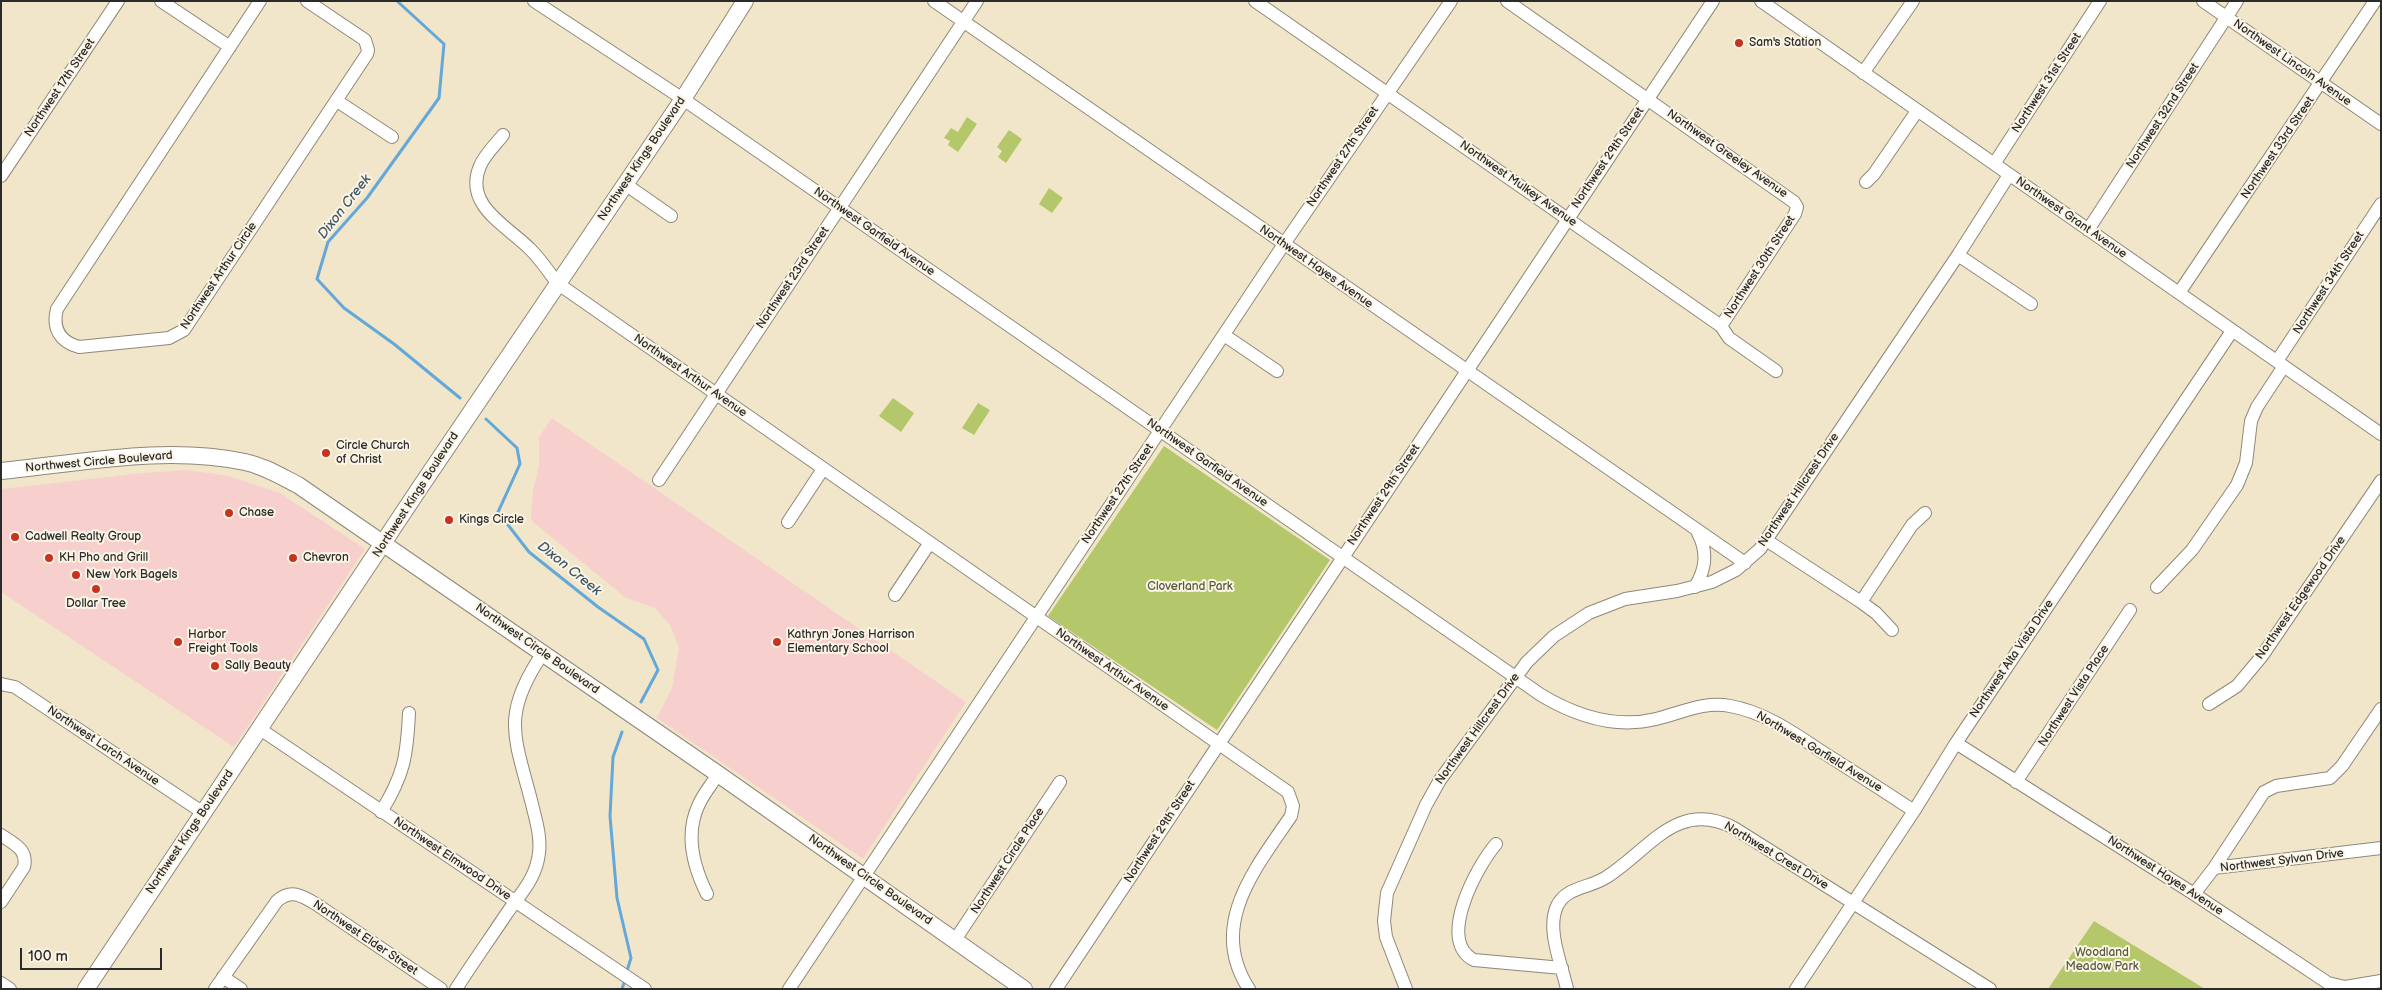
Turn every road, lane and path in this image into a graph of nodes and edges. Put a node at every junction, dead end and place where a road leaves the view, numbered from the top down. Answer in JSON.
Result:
{"nodes":[{"id":1,"x":118,"y":1,"type":"edge"},
{"id":2,"x":161,"y":1,"type":"edge"},
{"id":3,"x":260,"y":1,"type":"edge"},
{"id":4,"x":307,"y":1,"type":"edge"},
{"id":5,"x":534,"y":1,"type":"edge"},
{"id":6,"x":745,"y":1,"type":"edge"},
{"id":7,"x":934,"y":1,"type":"edge"},
{"id":8,"x":977,"y":1,"type":"edge"},
{"id":9,"x":1256,"y":1,"type":"edge"},
{"id":10,"x":1451,"y":1,"type":"edge"},
{"id":11,"x":1507,"y":1,"type":"edge"},
{"id":12,"x":1712,"y":1,"type":"edge"},
{"id":13,"x":1761,"y":1,"type":"edge"},
{"id":14,"x":1913,"y":1,"type":"edge"},
{"id":15,"x":2100,"y":1,"type":"edge"},
{"id":16,"x":2203,"y":1,"type":"edge"},
{"id":17,"x":2237,"y":1,"type":"edge"},
{"id":18,"x":2375,"y":1,"type":"edge"},
{"id":19,"x":2227,"y":18,"type":"junction"},
{"id":20,"x":964,"y":22,"type":"junction"},
{"id":21,"x":230,"y":47,"type":"junction"},
{"id":22,"x":1863,"y":73,"type":"junction"},
{"id":23,"x":2321,"y":83,"type":"junction"},
{"id":24,"x":1387,"y":92,"type":"junction"},
{"id":25,"x":682,"y":99,"type":"junction"},
{"id":26,"x":1648,"y":99,"type":"junction"},
{"id":27,"x":337,"y":101,"type":"junction"},
{"id":28,"x":1917,"y":111,"type":"junction"},
{"id":29,"x":2381,"y":124,"type":"edge"},
{"id":30,"x":503,"y":135,"type":"dead end"},
{"id":31,"x":392,"y":137,"type":"dead end"},
{"id":32,"x":1994,"y":164,"type":"junction"},
{"id":33,"x":2010,"y":174,"type":"junction"},
{"id":34,"x":1,"y":176,"type":"edge"},
{"id":35,"x":1866,"y":182,"type":"dead end"},
{"id":36,"x":625,"y":184,"type":"junction"},
{"id":37,"x":2381,"y":204,"type":"edge"},
{"id":38,"x":1797,"y":207,"type":"joint"},
{"id":39,"x":839,"y":208,"type":"junction"},
{"id":40,"x":671,"y":216,"type":"dead end"},
{"id":41,"x":1568,"y":218,"type":"junction"},
{"id":42,"x":2088,"y":230,"type":"junction"},
{"id":43,"x":1284,"y":244,"type":"junction"},
{"id":44,"x":1958,"y":255,"type":"junction"},
{"id":45,"x":558,"y":283,"type":"junction"},
{"id":46,"x":2179,"y":293,"type":"junction"},
{"id":47,"x":2031,"y":304,"type":"dead end"},
{"id":48,"x":1721,"y":326,"type":"junction"},
{"id":49,"x":2232,"y":331,"type":"junction"},
{"id":50,"x":1224,"y":335,"type":"junction"},
{"id":51,"x":2280,"y":364,"type":"junction"},
{"id":52,"x":1277,"y":371,"type":"dead end"},
{"id":53,"x":1466,"y":371,"type":"junction"},
{"id":54,"x":1776,"y":371,"type":"dead end"},
{"id":55,"x":716,"y":394,"type":"junction"},
{"id":56,"x":1160,"y":431,"type":"junction"},
{"id":57,"x":2381,"y":434,"type":"edge"},
{"id":58,"x":823,"y":469,"type":"junction"},
{"id":59,"x":1,"y":471,"type":"edge"},
{"id":60,"x":659,"y":480,"type":"dead end"},
{"id":61,"x":2381,"y":481,"type":"edge"},
{"id":62,"x":1925,"y":513,"type":"dead end"},
{"id":63,"x":788,"y":522,"type":"dead end"},
{"id":64,"x":1698,"y":532,"type":"junction"},
{"id":65,"x":1766,"y":540,"type":"junction"},
{"id":66,"x":384,"y":543,"type":"junction"},
{"id":67,"x":929,"y":544,"type":"junction"},
{"id":68,"x":1342,"y":557,"type":"junction"},
{"id":69,"x":1745,"y":563,"type":"junction"},
{"id":70,"x":1695,"y":587,"type":"junction"},
{"id":71,"x":2157,"y":587,"type":"dead end"},
{"id":72,"x":895,"y":595,"type":"dead end"},
{"id":73,"x":1862,"y":602,"type":"junction"},
{"id":74,"x":2130,"y":610,"type":"dead end"},
{"id":75,"x":1036,"y":616,"type":"junction"},
{"id":76,"x":1892,"y":630,"type":"dead end"},
{"id":77,"x":543,"y":653,"type":"junction"},
{"id":78,"x":1516,"y":677,"type":"junction"},
{"id":79,"x":1,"y":684,"type":"edge"},
{"id":80,"x":2209,"y":704,"type":"dead end"},
{"id":81,"x":2381,"y":708,"type":"edge"},
{"id":82,"x":410,"y":713,"type":"dead end"},
{"id":83,"x":260,"y":730,"type":"junction"},
{"id":84,"x":1218,"y":743,"type":"junction"},
{"id":85,"x":1956,"y":743,"type":"junction"},
{"id":86,"x":718,"y":774,"type":"junction"},
{"id":87,"x":1060,"y":782,"type":"dead end"},
{"id":88,"x":2016,"y":782,"type":"junction"},
{"id":89,"x":1914,"y":810,"type":"junction"},
{"id":90,"x":202,"y":812,"type":"junction"},
{"id":91,"x":381,"y":812,"type":"junction"},
{"id":92,"x":1,"y":835,"type":"edge"},
{"id":93,"x":1496,"y":844,"type":"dead end"},
{"id":94,"x":2381,"y":848,"type":"edge"},
{"id":95,"x":2214,"y":868,"type":"junction"},
{"id":96,"x":865,"y":876,"type":"junction"},
{"id":97,"x":708,"y":894,"type":"dead end"},
{"id":98,"x":2194,"y":894,"type":"junction"},
{"id":99,"x":515,"y":901,"type":"junction"},
{"id":100,"x":1,"y":902,"type":"edge"},
{"id":101,"x":1853,"y":902,"type":"junction"},
{"id":102,"x":955,"y":940,"type":"junction"},
{"id":103,"x":1562,"y":968,"type":"junction"},
{"id":104,"x":224,"y":977,"type":"junction"},
{"id":105,"x":2381,"y":981,"type":"edge"},
{"id":106,"x":1,"y":983,"type":"edge"},
{"id":107,"x":10,"y":989,"type":"edge"},
{"id":108,"x":86,"y":989,"type":"edge"},
{"id":109,"x":215,"y":989,"type":"edge"},
{"id":110,"x":241,"y":989,"type":"edge"},
{"id":111,"x":441,"y":989,"type":"edge"},
{"id":112,"x":456,"y":989,"type":"edge"},
{"id":113,"x":645,"y":989,"type":"edge"},
{"id":114,"x":789,"y":989,"type":"edge"},
{"id":115,"x":1024,"y":989,"type":"edge"},
{"id":116,"x":1056,"y":989,"type":"edge"},
{"id":117,"x":1249,"y":989,"type":"edge"},
{"id":118,"x":1406,"y":989,"type":"edge"},
{"id":119,"x":1567,"y":989,"type":"edge"},
{"id":120,"x":1796,"y":989,"type":"edge"},
{"id":121,"x":1990,"y":989,"type":"edge"}],
"edges":[{"from":1,"to":34,"type":"street","name":"Northwest 17th Street"},
{"from":2,"to":21,"type":"street"},
{"from":3,"to":21,"type":"street","name":"Northwest Arthur Circle"},
{"from":4,"to":27,"type":"street","name":"Northwest Arthur Circle"},
{"from":5,"to":25,"type":"street","name":"Northwest Garfield Avenue"},
{"from":6,"to":25,"type":"main road","name":"Northwest Kings Boulevard"},
{"from":7,"to":20,"type":"street","name":"Northwest Hayes Avenue"},
{"from":8,"to":20,"type":"street","name":"Northwest 23rd Street"},
{"from":9,"to":24,"type":"street","name":"Northwest Mulkey Avenue"},
{"from":10,"to":24,"type":"street","name":"Northwest 27th Street"},
{"from":11,"to":26,"type":"street","name":"Northwest Greeley Avenue"},
{"from":12,"to":26,"type":"street","name":"Northwest 29th Street"},
{"from":13,"to":22,"type":"street","name":"Northwest Grant Avenue"},
{"from":14,"to":22,"type":"street"},
{"from":15,"to":32,"type":"street","name":"Northwest 31st Street"},
{"from":16,"to":19,"type":"street","name":"Northwest Lincoln Avenue"},
{"from":17,"to":19,"type":"street","name":"Northwest 32nd Street"},
{"from":18,"to":23,"type":"street","name":"Northwest 33rd Street"},
{"from":19,"to":23,"type":"street","name":"Northwest Lincoln Avenue"},
{"from":19,"to":42,"type":"street","name":"Northwest 32nd Street"},
{"from":20,"to":39,"type":"street","name":"Northwest 23rd Street"},
{"from":20,"to":43,"type":"street","name":"Northwest Hayes Avenue"},
{"from":21,"to":27,"type":"street","name":"Northwest Arthur Circle"},
{"from":22,"to":28,"type":"street","name":"Northwest Grant Avenue"},
{"from":23,"to":29,"type":"street","name":"Northwest Lincoln Avenue"},
{"from":23,"to":46,"type":"street","name":"Northwest 33rd Street"},
{"from":24,"to":41,"type":"street","name":"Northwest Mulkey Avenue"},
{"from":24,"to":43,"type":"street","name":"Northwest 27th Street"},
{"from":25,"to":36,"type":"main road","name":"Northwest Kings Boulevard"},
{"from":25,"to":39,"type":"street","name":"Northwest Garfield Avenue"},
{"from":26,"to":38,"type":"street","name":"Northwest Greeley Avenue"},
{"from":26,"to":41,"type":"street","name":"Northwest 29th Street"},
{"from":27,"to":31,"type":"street"},
{"from":28,"to":32,"type":"street","name":"Northwest Grant Avenue"},
{"from":28,"to":35,"type":"street"},
{"from":30,"to":45,"type":"street","name":"Northwest Arthur Avenue"},
{"from":32,"to":33,"type":"street","name":"Northwest Grant Avenue"},
{"from":33,"to":42,"type":"street","name":"Northwest Grant Avenue"},
{"from":33,"to":44,"type":"street","name":"Northwest Hillcrest Drive"},
{"from":36,"to":40,"type":"street"},
{"from":36,"to":45,"type":"main road","name":"Northwest Kings Boulevard"},
{"from":37,"to":51,"type":"street","name":"Northwest 34th Street"},
{"from":38,"to":48,"type":"street","name":"Northwest 30th Street"},
{"from":39,"to":55,"type":"street","name":"Northwest 23rd Street"},
{"from":39,"to":56,"type":"street","name":"Northwest Garfield Avenue"},
{"from":41,"to":48,"type":"street","name":"Northwest Mulkey Avenue"},
{"from":41,"to":53,"type":"street","name":"Northwest 29th Street"},
{"from":42,"to":46,"type":"street","name":"Northwest Grant Avenue"},
{"from":43,"to":50,"type":"street","name":"Northwest 27th Street"},
{"from":43,"to":53,"type":"street","name":"Northwest Hayes Avenue"},
{"from":44,"to":47,"type":"street"},
{"from":44,"to":65,"type":"street","name":"Northwest Hillcrest Drive"},
{"from":45,"to":55,"type":"street","name":"Northwest Arthur Avenue"},
{"from":45,"to":66,"type":"main road","name":"Northwest Kings Boulevard"},
{"from":46,"to":49,"type":"street","name":"Northwest Grant Avenue"},
{"from":48,"to":54,"type":"street","name":"Northwest Mulkey Avenue"},
{"from":49,"to":51,"type":"street","name":"Northwest Grant Avenue"},
{"from":49,"to":85,"type":"street","name":"Northwest Alta Vista Drive"},
{"from":50,"to":52,"type":"street"},
{"from":50,"to":56,"type":"street","name":"Northwest 27th Street"},
{"from":51,"to":57,"type":"street","name":"Northwest Grant Avenue"},
{"from":51,"to":71,"type":"street","name":"Northwest 34th Street"},
{"from":53,"to":64,"type":"street","name":"Northwest Hayes Avenue"},
{"from":53,"to":68,"type":"street","name":"Northwest 29th Street"},
{"from":55,"to":58,"type":"street","name":"Northwest Arthur Avenue"},
{"from":55,"to":60,"type":"street","name":"Northwest 23rd Street"},
{"from":56,"to":68,"type":"street","name":"Northwest Garfield Avenue"},
{"from":56,"to":75,"type":"street","name":"Northwest 27th Street"},
{"from":58,"to":63,"type":"street"},
{"from":58,"to":67,"type":"street","name":"Northwest Arthur Avenue"},
{"from":59,"to":66,"type":"main road","name":"Northwest Circle Boulevard"},
{"from":61,"to":80,"type":"street","name":"Northwest Edgewood Drive"},
{"from":62,"to":73,"type":"street"},
{"from":64,"to":69,"type":"street","name":"Northwest Hayes Avenue"},
{"from":64,"to":70,"type":"street"},
{"from":65,"to":69,"type":"street","name":"Northwest Hillcrest Drive"},
{"from":65,"to":73,"type":"street"},
{"from":66,"to":77,"type":"main road","name":"Northwest Circle Boulevard"},
{"from":66,"to":83,"type":"main road","name":"Northwest Kings Boulevard"},
{"from":67,"to":72,"type":"street"},
{"from":67,"to":75,"type":"street","name":"Northwest Arthur Avenue"},
{"from":68,"to":78,"type":"street","name":"Northwest Garfield Avenue"},
{"from":68,"to":84,"type":"street","name":"Northwest 29th Street"},
{"from":69,"to":70,"type":"street","name":"Northwest Hillcrest Drive"},
{"from":70,"to":78,"type":"street","name":"Northwest Hillcrest Drive"},
{"from":73,"to":76,"type":"street"},
{"from":74,"to":88,"type":"street","name":"Northwest Vista Place"},
{"from":75,"to":84,"type":"street","name":"Northwest Arthur Avenue"},
{"from":75,"to":96,"type":"street","name":"Northwest 27th Street"},
{"from":77,"to":86,"type":"main road","name":"Northwest Circle Boulevard"},
{"from":77,"to":99,"type":"street"},
{"from":78,"to":89,"type":"street","name":"Northwest Garfield Avenue"},
{"from":78,"to":118,"type":"street","name":"Northwest Hillcrest Drive"},
{"from":79,"to":90,"type":"street","name":"Northwest Larch Avenue"},
{"from":81,"to":95,"type":"street"},
{"from":82,"to":91,"type":"street"},
{"from":83,"to":90,"type":"main road","name":"Northwest Kings Boulevard"},
{"from":83,"to":91,"type":"street","name":"Northwest Elmwood Drive"},
{"from":84,"to":116,"type":"street","name":"Northwest 29th Street"},
{"from":84,"to":117,"type":"street","name":"Northwest Arthur Avenue"},
{"from":85,"to":88,"type":"street","name":"Northwest Hayes Avenue"},
{"from":85,"to":89,"type":"street","name":"Northwest Alta Vista Drive"},
{"from":86,"to":96,"type":"main road","name":"Northwest Circle Boulevard"},
{"from":86,"to":97,"type":"street"},
{"from":87,"to":102,"type":"street","name":"Northwest Circle Place"},
{"from":88,"to":98,"type":"street","name":"Northwest Hayes Avenue"},
{"from":89,"to":101,"type":"street","name":"Northwest Alta Vista Drive"},
{"from":90,"to":108,"type":"main road","name":"Northwest Kings Boulevard"},
{"from":91,"to":99,"type":"street","name":"Northwest Elmwood Drive"},
{"from":92,"to":100,"type":"street"},
{"from":93,"to":103,"type":"street"},
{"from":94,"to":95,"type":"street","name":"Northwest Sylvan Drive"},
{"from":95,"to":98,"type":"street","name":"Northwest Sylvan Drive"},
{"from":96,"to":102,"type":"main road","name":"Northwest Circle Boulevard"},
{"from":96,"to":114,"type":"street","name":"Northwest 27th Street"},
{"from":98,"to":105,"type":"street","name":"Northwest Hayes Avenue"},
{"from":99,"to":112,"type":"street"},
{"from":99,"to":113,"type":"street","name":"Northwest Elmwood Drive"},
{"from":101,"to":103,"type":"street","name":"Northwest Crest Drive"},
{"from":101,"to":120,"type":"street","name":"Northwest Alta Vista Drive"},
{"from":101,"to":121,"type":"street","name":"Northwest Crest Drive"},
{"from":102,"to":115,"type":"main road","name":"Northwest Circle Boulevard"},
{"from":103,"to":119,"type":"street","name":"Northwest Crest Drive"},
{"from":104,"to":109,"type":"street","name":"Northwest Elder Street"},
{"from":104,"to":110,"type":"street"},
{"from":104,"to":111,"type":"street","name":"Northwest Elder Street"},
{"from":106,"to":107,"type":"street"}]}
